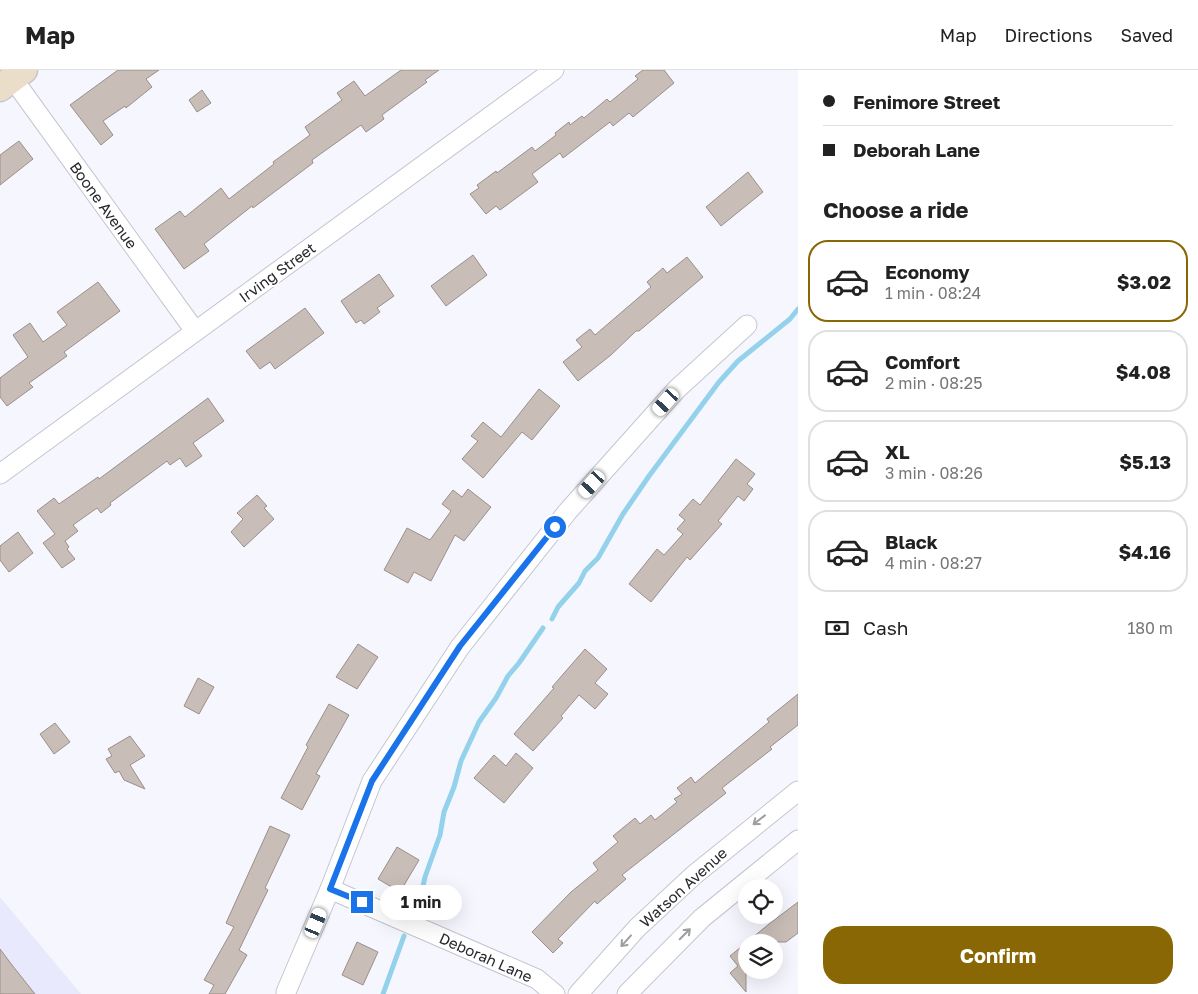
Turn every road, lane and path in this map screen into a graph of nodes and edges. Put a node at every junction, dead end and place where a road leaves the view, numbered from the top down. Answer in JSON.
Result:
{"nodes":[{"id":1,"x":554,"y":70,"type":"edge"},
{"id":2,"x":12,"y":79,"type":"edge"},
{"id":3,"x":747,"y":325,"type":"dead end"},
{"id":4,"x":195,"y":331,"type":"junction"},
{"id":5,"x":0,"y":474,"type":"edge"},
{"id":6,"x":798,"y":791,"type":"edge"},
{"id":7,"x":798,"y":840,"type":"edge"},
{"id":8,"x":330,"y":889,"type":"junction"},
{"id":9,"x":286,"y":992,"type":"dead end"},
{"id":10,"x":555,"y":994,"type":"edge"},
{"id":11,"x":578,"y":994,"type":"edge"},
{"id":12,"x":627,"y":994,"type":"edge"}],
"edges":[{"from":1,"to":4,"type":"street","name":"Irving Street"},
{"from":2,"to":4,"type":"street","name":"Boone Avenue"},
{"from":3,"to":8,"type":"street"},
{"from":4,"to":5,"type":"street","name":"Irving Street"},
{"from":6,"to":11,"type":"street","name":"Watson Avenue","one_way":true},
{"from":12,"to":7,"type":"street","one_way":true},
{"from":8,"to":9,"type":"street"},
{"from":8,"to":10,"type":"street","name":"Deborah Lane"}]}
